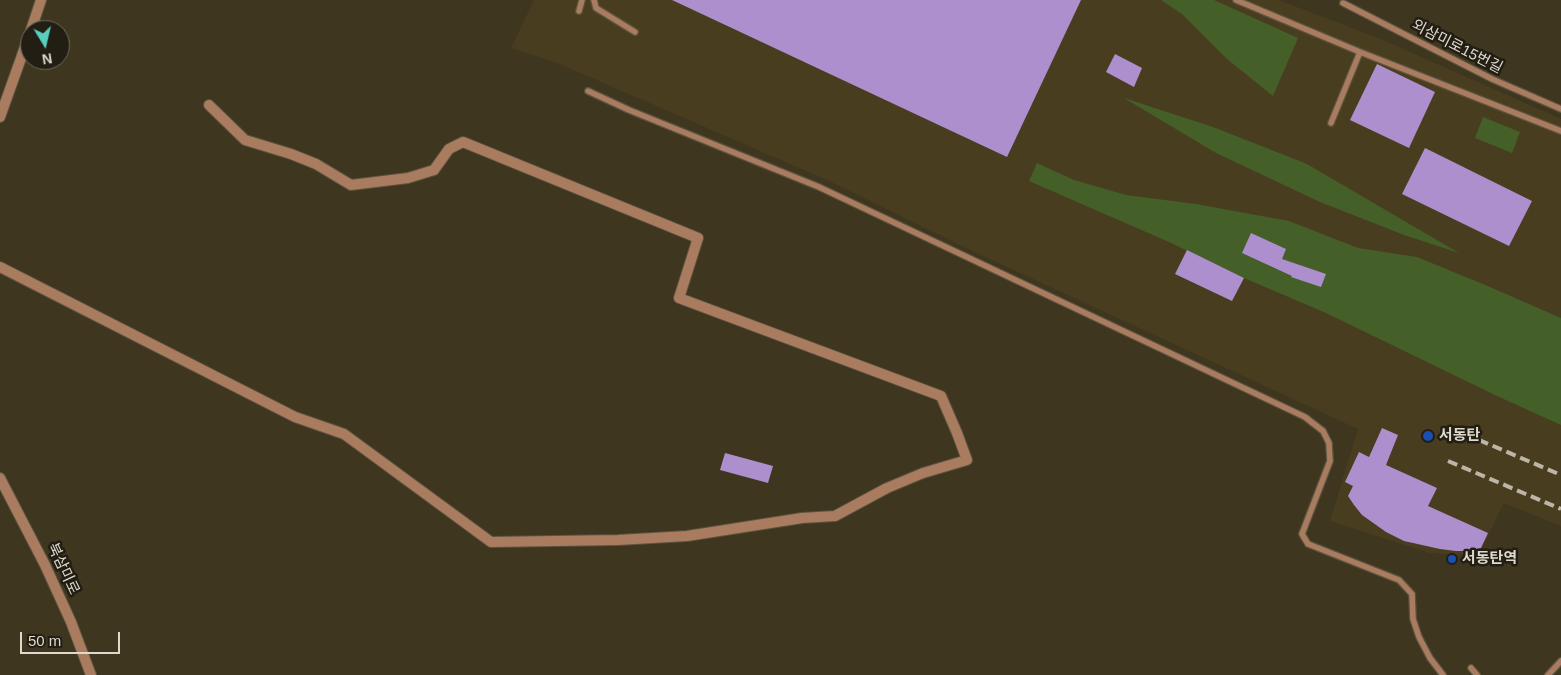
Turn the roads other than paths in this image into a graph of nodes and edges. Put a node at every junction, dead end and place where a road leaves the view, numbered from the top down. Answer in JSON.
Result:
{"nodes":[{"id":1,"x":41,"y":0,"type":"edge"},
{"id":2,"x":582,"y":0,"type":"edge"},
{"id":3,"x":594,"y":0,"type":"edge"},
{"id":4,"x":1236,"y":0,"type":"edge"},
{"id":5,"x":1343,"y":3,"type":"dead end"},
{"id":6,"x":579,"y":11,"type":"dead end"},
{"id":7,"x":34,"y":20,"type":"edge"},
{"id":8,"x":635,"y":32,"type":"dead end"},
{"id":9,"x":1360,"y":52,"type":"junction"},
{"id":10,"x":20,"y":60,"type":"edge"},
{"id":11,"x":588,"y":91,"type":"dead end"},
{"id":12,"x":209,"y":105,"type":"dead end"},
{"id":13,"x":1561,"y":110,"type":"edge"},
{"id":14,"x":0,"y":117,"type":"edge"},
{"id":15,"x":1331,"y":123,"type":"dead end"},
{"id":16,"x":1561,"y":131,"type":"edge"},
{"id":17,"x":0,"y":267,"type":"edge"},
{"id":18,"x":0,"y":478,"type":"edge"},
{"id":19,"x":1561,"y":661,"type":"edge"},
{"id":20,"x":1471,"y":668,"type":"dead end"},
{"id":21,"x":91,"y":675,"type":"edge"},
{"id":22,"x":1444,"y":675,"type":"edge"},
{"id":23,"x":1477,"y":675,"type":"edge"},
{"id":24,"x":1548,"y":675,"type":"edge"}],
"edges":[{"from":1,"to":7,"type":"street"},
{"from":2,"to":6,"type":"lane"},
{"from":3,"to":8,"type":"lane"},
{"from":4,"to":9,"type":"lane"},
{"from":5,"to":13,"type":"lane","name":"외삼미로15번길"},
{"from":9,"to":15,"type":"lane"},
{"from":9,"to":16,"type":"lane"},
{"from":10,"to":14,"type":"street"},
{"from":11,"to":22,"type":"lane"},
{"from":12,"to":17,"type":"street"},
{"from":18,"to":21,"type":"street","name":"북삼미로"},
{"from":19,"to":24,"type":"lane"},
{"from":20,"to":23,"type":"lane"}]}
